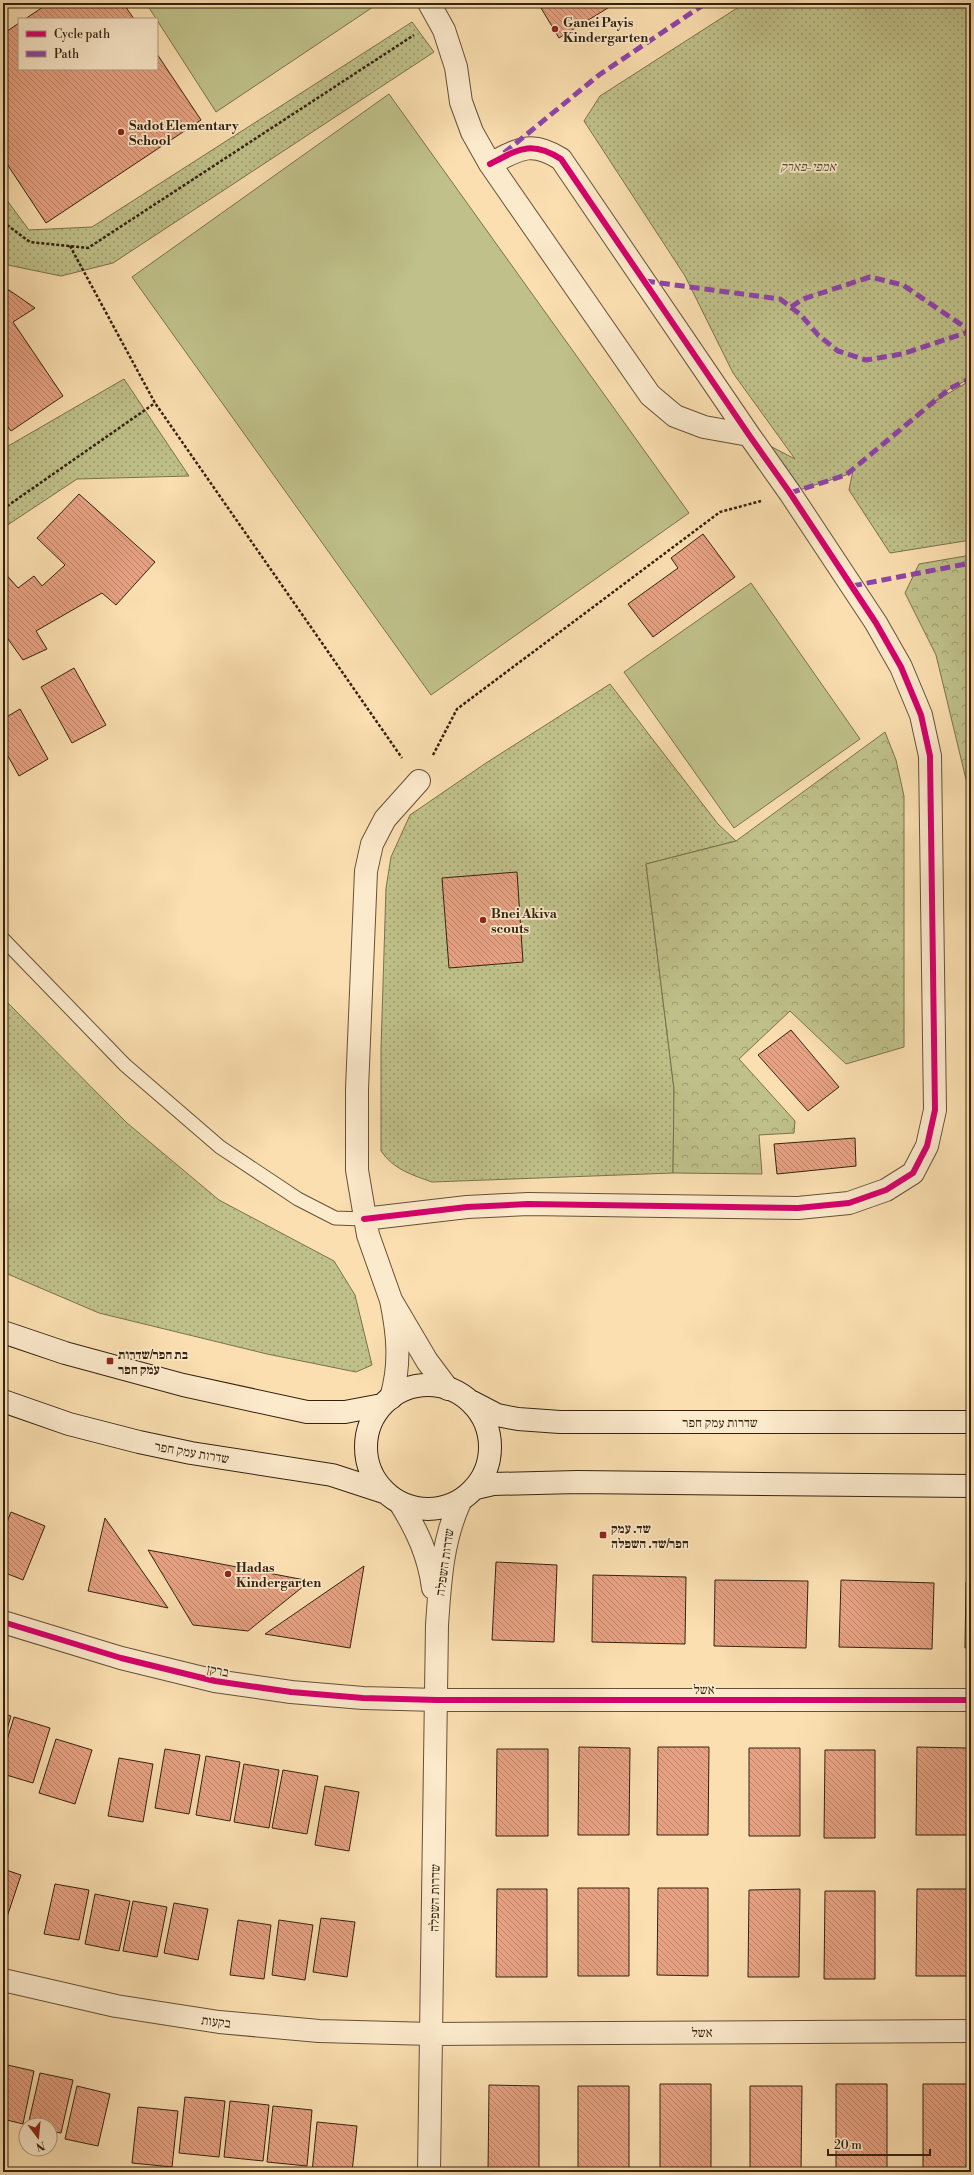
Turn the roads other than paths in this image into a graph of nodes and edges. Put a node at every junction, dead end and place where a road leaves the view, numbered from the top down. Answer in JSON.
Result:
{"nodes":[{"id":1,"x":434,"y":11,"type":"edge"},
{"id":2,"x":490,"y":164,"type":"junction"},
{"id":3,"x":749,"y":435,"type":"junction"},
{"id":4,"x":419,"y":782,"type":"road end"},
{"id":5,"x":3,"y":938,"type":"edge"},
{"id":6,"x":364,"y":1220,"type":"junction"},
{"id":7,"x":391,"y":1300,"type":"junction"},
{"id":8,"x":3,"y":1332,"type":"edge"},
{"id":9,"x":448,"y":1388,"type":"junction"},
{"id":10,"x":3,"y":1401,"type":"edge"},
{"id":11,"x":386,"y":1402,"type":"junction"},
{"id":12,"x":472,"y":1402,"type":"junction"},
{"id":13,"x":971,"y":1422,"type":"edge"},
{"id":14,"x":971,"y":1486,"type":"edge"},
{"id":15,"x":468,"y":1495,"type":"junction"},
{"id":16,"x":392,"y":1498,"type":"junction"},
{"id":17,"x":3,"y":1622,"type":"edge"},
{"id":18,"x":437,"y":1625,"type":"junction"},
{"id":19,"x":437,"y":1700,"type":"junction"},
{"id":20,"x":971,"y":1700,"type":"edge"},
{"id":21,"x":3,"y":1980,"type":"edge"},
{"id":22,"x":971,"y":2031,"type":"edge"},
{"id":23,"x":432,"y":2034,"type":"junction"},
{"id":24,"x":429,"y":2172,"type":"edge"}],
"edges":[{"from":1,"to":2,"type":"street"},
{"from":2,"to":3,"type":"street"},
{"from":2,"to":3,"type":"street"},
{"from":3,"to":6,"type":"street"},
{"from":4,"to":6,"type":"street"},
{"from":5,"to":6,"type":"lane"},
{"from":6,"to":7,"type":"street"},
{"from":7,"to":9,"type":"street"},
{"from":7,"to":11,"type":"street"},
{"from":8,"to":11,"type":"street"},
{"from":9,"to":11,"type":"street"},
{"from":9,"to":12,"type":"street"},
{"from":10,"to":16,"type":"street","name":"שדרות עמק חפר"},
{"from":11,"to":16,"type":"street"},
{"from":12,"to":13,"type":"street","name":"שדרות עמק חפר"},
{"from":12,"to":15,"type":"street"},
{"from":14,"to":15,"type":"street"},
{"from":15,"to":16,"type":"street"},
{"from":15,"to":18,"type":"street","name":"שדרות השפלה"},
{"from":16,"to":18,"type":"street","name":"שדרות השפלה"},
{"from":17,"to":19,"type":"street","name":"ברקן"},
{"from":18,"to":19,"type":"street","name":"שדרות השפלה"},
{"from":19,"to":20,"type":"street","name":"אשל"},
{"from":19,"to":23,"type":"street","name":"שדרות השפלה"},
{"from":21,"to":23,"type":"street","name":"בקעות"},
{"from":22,"to":23,"type":"street","name":"אשל"},
{"from":23,"to":24,"type":"street","name":"שדרות השפלה"}]}
